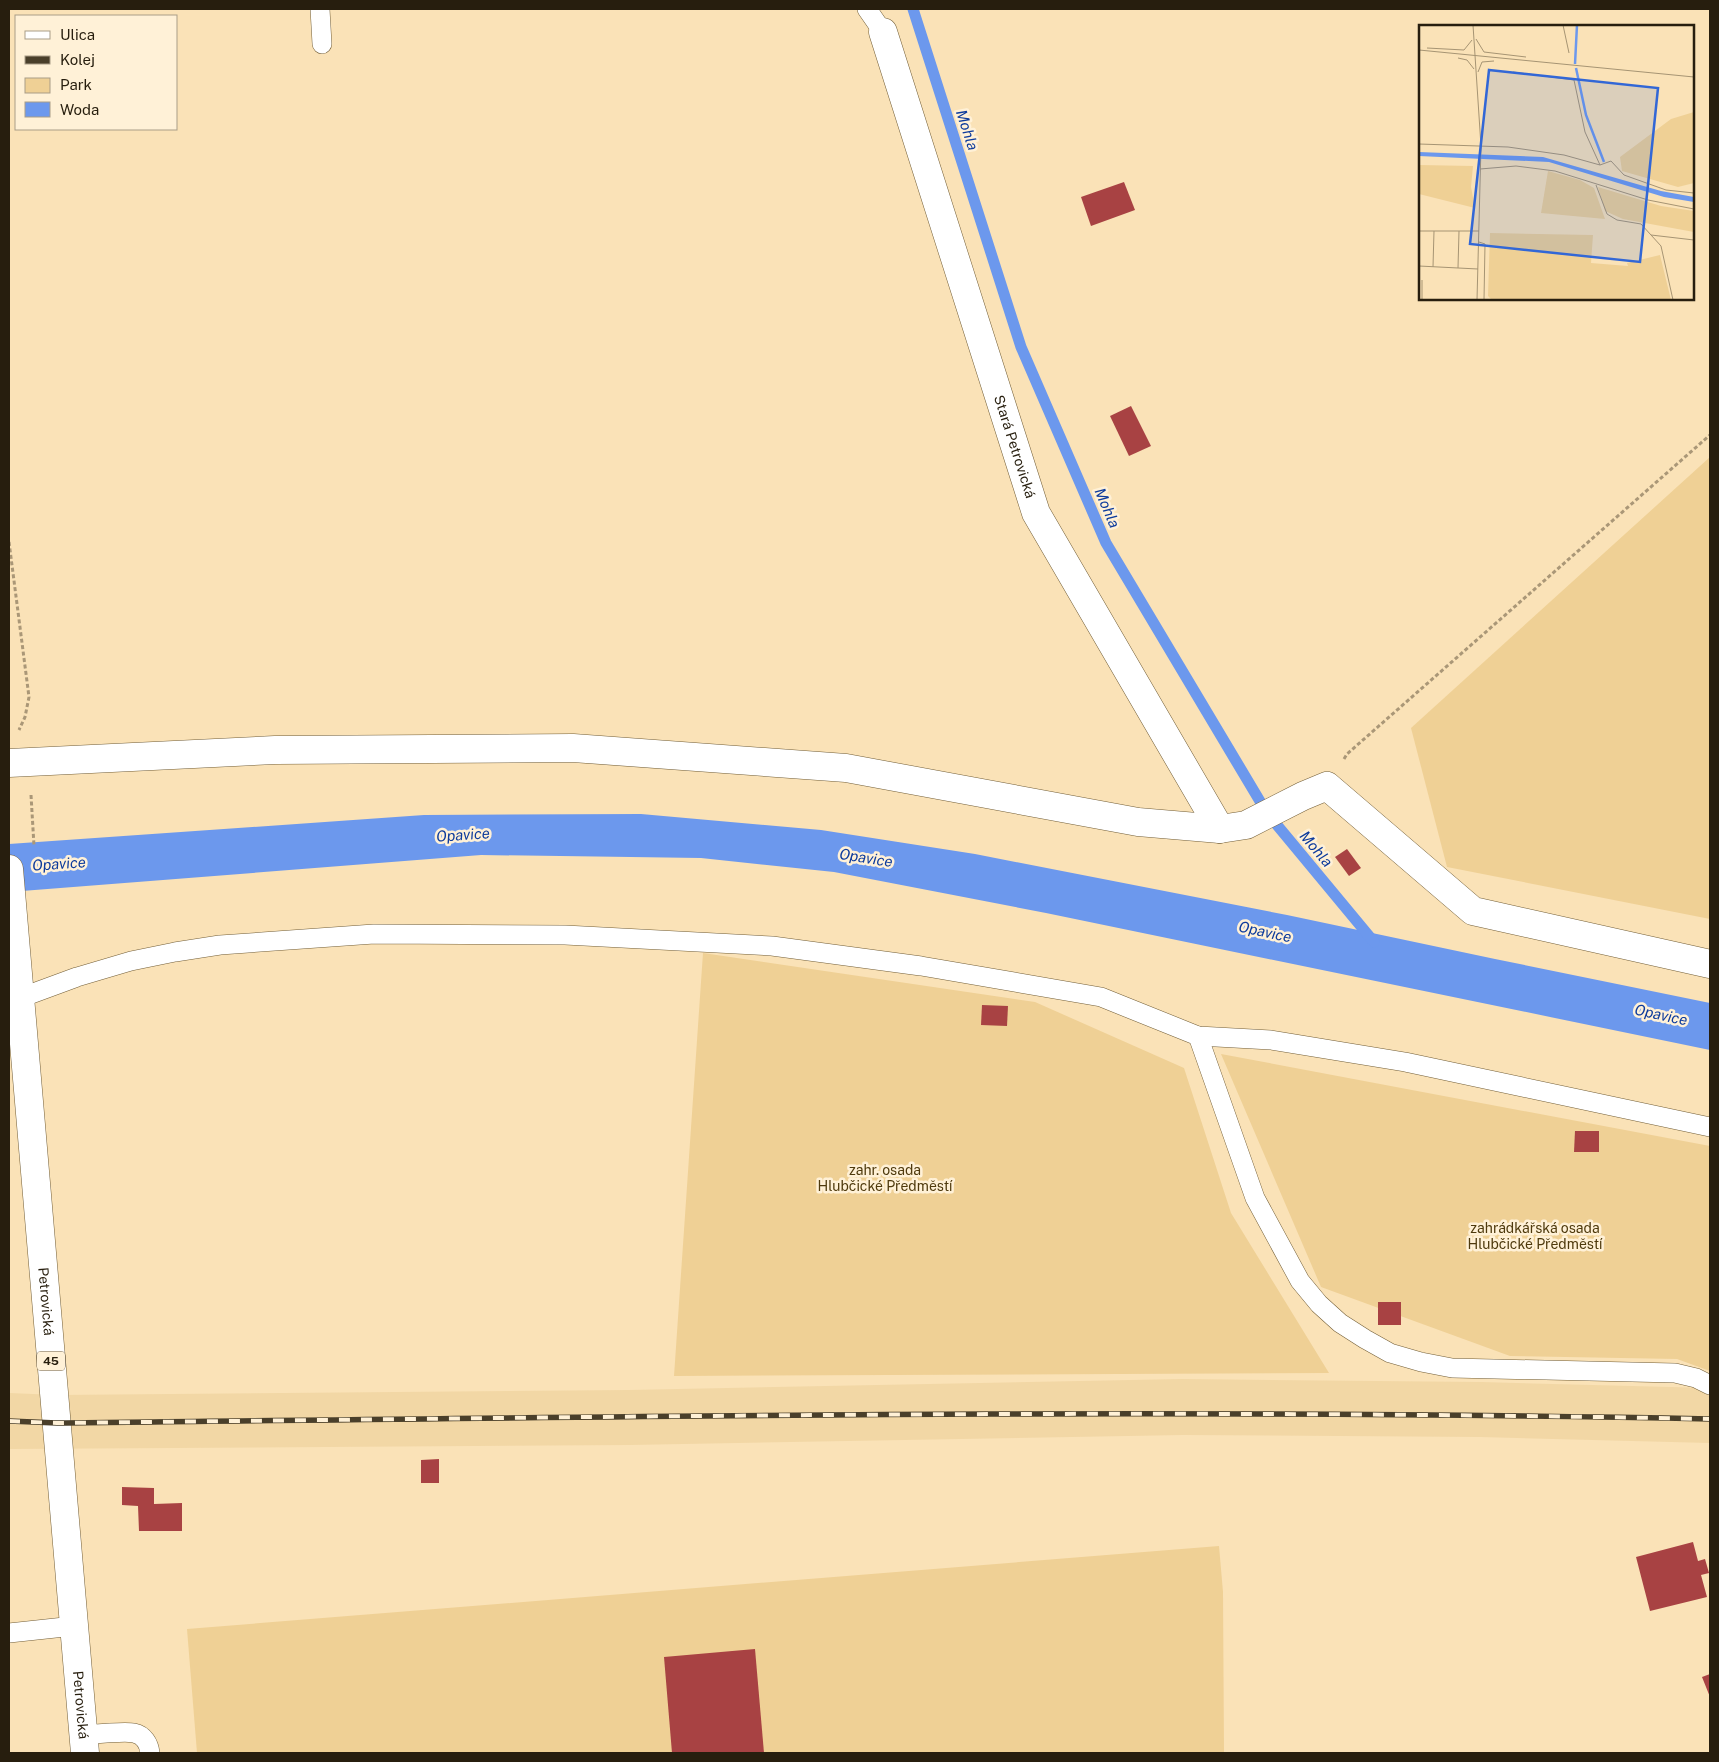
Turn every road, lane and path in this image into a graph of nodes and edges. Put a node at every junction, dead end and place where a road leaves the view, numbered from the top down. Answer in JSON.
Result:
{"nodes":[{"id":1,"x":320,"y":9,"type":"edge"},
{"id":2,"x":867,"y":9,"type":"edge"},
{"id":3,"x":883,"y":32,"type":"joint"},
{"id":4,"x":322,"y":44,"type":"dead end"},
{"id":5,"x":1710,"y":435,"type":"edge"},
{"id":6,"x":9,"y":542,"type":"edge"},
{"id":7,"x":18,"y":731,"type":"dead end"},
{"id":8,"x":9,"y":763,"type":"edge"},
{"id":9,"x":1315,"y":791,"type":"junction"},
{"id":10,"x":1233,"y":827,"type":"junction"},
{"id":11,"x":9,"y":869,"type":"edge"},
{"id":12,"x":1710,"y":964,"type":"edge"},
{"id":13,"x":20,"y":998,"type":"junction"},
{"id":14,"x":1198,"y":1036,"type":"junction"},
{"id":15,"x":1710,"y":1127,"type":"edge"},
{"id":16,"x":1710,"y":1385,"type":"edge"},
{"id":17,"x":74,"y":1626,"type":"junction"},
{"id":18,"x":9,"y":1632,"type":"edge"},
{"id":19,"x":84,"y":1744,"type":"edge"},
{"id":20,"x":150,"y":1753,"type":"edge"}],
"edges":[{"from":1,"to":4,"type":"lane"},
{"from":2,"to":3,"type":"lane"},
{"from":3,"to":10,"type":"street","name":"Stará Petrovická"},
{"from":5,"to":9,"type":"path"},
{"from":6,"to":7,"type":"path"},
{"from":8,"to":10,"type":"street"},
{"from":9,"to":10,"type":"street"},
{"from":9,"to":12,"type":"street"},
{"from":11,"to":13,"type":"street","name":"Petrovická","number":"45"},
{"from":13,"to":14,"type":"lane"},
{"from":13,"to":17,"type":"street","name":"Petrovická","number":"45"},
{"from":14,"to":15,"type":"lane"},
{"from":14,"to":16,"type":"lane"},
{"from":17,"to":18,"type":"lane"},
{"from":17,"to":19,"type":"street","name":"Petrovická","number":"45"},
{"from":19,"to":20,"type":"lane"}]}
